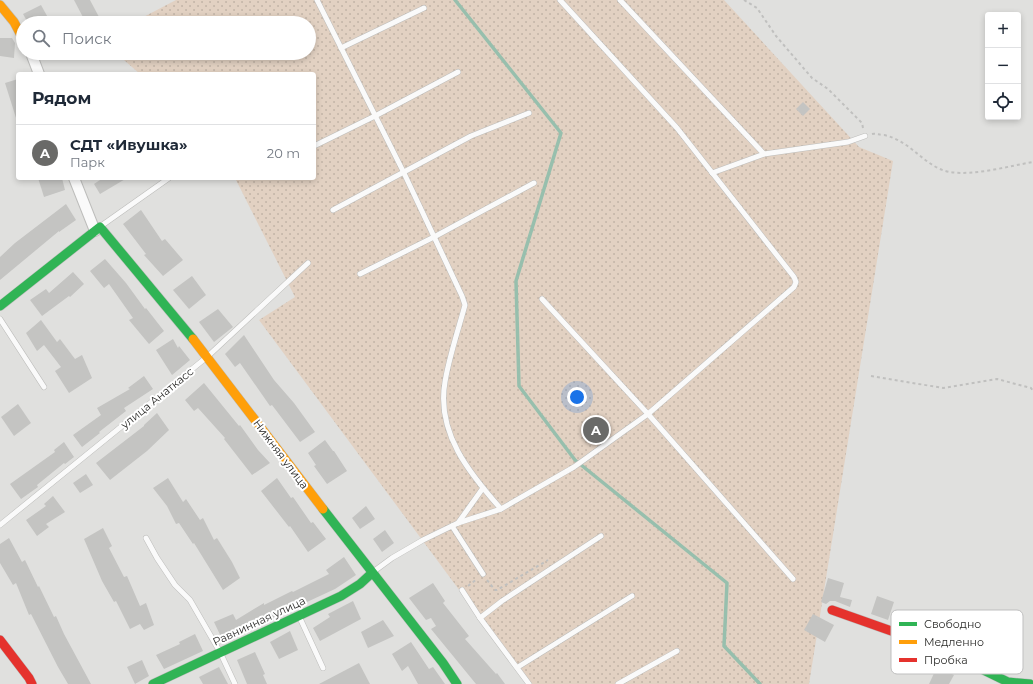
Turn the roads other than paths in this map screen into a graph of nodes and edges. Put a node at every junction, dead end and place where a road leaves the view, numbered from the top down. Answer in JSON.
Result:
{"nodes":[{"id":1,"x":317,"y":0,"type":"edge"},
{"id":2,"x":560,"y":0,"type":"edge"},
{"id":3,"x":620,"y":0,"type":"edge"},
{"id":4,"x":0,"y":5,"type":"edge"},
{"id":5,"x":424,"y":8,"type":"dead end"},
{"id":6,"x":16,"y":26,"type":"edge"},
{"id":7,"x":341,"y":48,"type":"junction"},
{"id":8,"x":33,"y":60,"type":"edge"},
{"id":9,"x":38,"y":72,"type":"edge"},
{"id":10,"x":458,"y":72,"type":"dead end"},
{"id":11,"x":529,"y":113,"type":"dead end"},
{"id":12,"x":375,"y":116,"type":"junction"},
{"id":13,"x":865,"y":136,"type":"road end"},
{"id":14,"x":316,"y":145,"type":"edge"},
{"id":15,"x":764,"y":154,"type":"junction"},
{"id":16,"x":403,"y":171,"type":"junction"},
{"id":17,"x":712,"y":173,"type":"junction"},
{"id":18,"x":75,"y":180,"type":"edge"},
{"id":19,"x":166,"y":180,"type":"edge"},
{"id":20,"x":534,"y":183,"type":"dead end"},
{"id":21,"x":333,"y":210,"type":"dead end"},
{"id":22,"x":97,"y":229,"type":"junction"},
{"id":23,"x":434,"y":237,"type":"junction"},
{"id":24,"x":308,"y":263,"type":"dead end"},
{"id":25,"x":360,"y":274,"type":"dead end"},
{"id":26,"x":542,"y":298,"type":"dead end"},
{"id":27,"x":0,"y":306,"type":"edge"},
{"id":28,"x":0,"y":319,"type":"edge"},
{"id":29,"x":207,"y":357,"type":"junction"},
{"id":30,"x":44,"y":387,"type":"dead end"},
{"id":31,"x":648,"y":414,"type":"junction"},
{"id":32,"x":483,"y":488,"type":"junction"},
{"id":33,"x":501,"y":509,"type":"junction"},
{"id":34,"x":458,"y":523,"type":"junction"},
{"id":35,"x":0,"y":525,"type":"edge"},
{"id":36,"x":452,"y":526,"type":"junction"},
{"id":37,"x":601,"y":536,"type":"dead end"},
{"id":38,"x":146,"y":538,"type":"dead end"},
{"id":39,"x":372,"y":573,"type":"junction"},
{"id":40,"x":483,"y":574,"type":"road end"},
{"id":41,"x":793,"y":579,"type":"dead end"},
{"id":42,"x":462,"y":590,"type":"road end"},
{"id":43,"x":632,"y":596,"type":"dead end"},
{"id":44,"x":832,"y":610,"type":"dead end"},
{"id":45,"x":299,"y":616,"type":"junction"},
{"id":46,"x":480,"y":618,"type":"junction"},
{"id":47,"x":891,"y":631,"type":"edge"},
{"id":48,"x":0,"y":640,"type":"edge"},
{"id":49,"x":677,"y":651,"type":"dead end"},
{"id":50,"x":220,"y":652,"type":"junction"},
{"id":51,"x":518,"y":667,"type":"junction"},
{"id":52,"x":323,"y":668,"type":"dead end"},
{"id":53,"x":991,"y":674,"type":"edge"},
{"id":54,"x":32,"y":684,"type":"edge"},
{"id":55,"x":153,"y":684,"type":"edge"},
{"id":56,"x":236,"y":684,"type":"edge"},
{"id":57,"x":457,"y":684,"type":"edge"},
{"id":58,"x":529,"y":684,"type":"edge"},
{"id":59,"x":618,"y":684,"type":"edge"},
{"id":60,"x":1030,"y":684,"type":"edge"}],
"edges":[{"from":1,"to":7,"type":"lane"},
{"from":2,"to":17,"type":"lane"},
{"from":3,"to":15,"type":"lane"},
{"from":4,"to":6,"type":"street"},
{"from":5,"to":7,"type":"lane"},
{"from":7,"to":12,"type":"lane"},
{"from":8,"to":9,"type":"street"},
{"from":10,"to":12,"type":"lane"},
{"from":11,"to":16,"type":"lane"},
{"from":12,"to":14,"type":"lane"},
{"from":12,"to":16,"type":"lane"},
{"from":13,"to":15,"type":"lane"},
{"from":15,"to":17,"type":"lane"},
{"from":16,"to":21,"type":"lane"},
{"from":16,"to":23,"type":"lane"},
{"from":17,"to":31,"type":"lane"},
{"from":18,"to":22,"type":"street","name":"Нижняя улица"},
{"from":19,"to":22,"type":"lane"},
{"from":20,"to":23,"type":"lane"},
{"from":22,"to":27,"type":"street"},
{"from":22,"to":29,"type":"street","name":"Нижняя улица"},
{"from":23,"to":25,"type":"lane"},
{"from":23,"to":32,"type":"lane"},
{"from":24,"to":29,"type":"lane","name":"улица Анаткасс"},
{"from":26,"to":31,"type":"lane"},
{"from":28,"to":30,"type":"lane"},
{"from":29,"to":35,"type":"lane","name":"улица Анаткасс"},
{"from":29,"to":39,"type":"street","name":"Нижняя улица"},
{"from":31,"to":33,"type":"lane"},
{"from":31,"to":41,"type":"lane"},
{"from":32,"to":33,"type":"lane"},
{"from":32,"to":34,"type":"lane"},
{"from":33,"to":34,"type":"lane"},
{"from":34,"to":36,"type":"lane"},
{"from":36,"to":39,"type":"lane"},
{"from":36,"to":40,"type":"lane"},
{"from":37,"to":46,"type":"lane"},
{"from":38,"to":50,"type":"lane"},
{"from":39,"to":45,"type":"street","name":"Равнинная улица"},
{"from":39,"to":57,"type":"street","name":"Нижняя улица"},
{"from":42,"to":46,"type":"lane"},
{"from":43,"to":51,"type":"lane"},
{"from":44,"to":47,"type":"street"},
{"from":45,"to":50,"type":"street","name":"Равнинная улица"},
{"from":45,"to":52,"type":"lane"},
{"from":46,"to":51,"type":"lane"},
{"from":48,"to":54,"type":"street"},
{"from":49,"to":59,"type":"lane"},
{"from":50,"to":55,"type":"street","name":"Равнинная улица"},
{"from":50,"to":56,"type":"lane"},
{"from":51,"to":58,"type":"lane"},
{"from":53,"to":60,"type":"street"}]}
